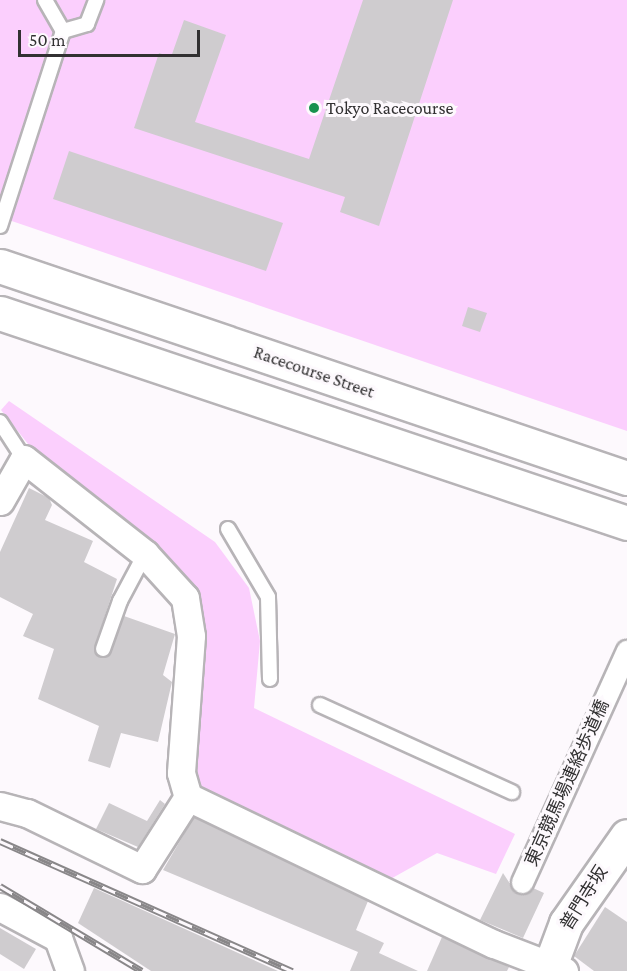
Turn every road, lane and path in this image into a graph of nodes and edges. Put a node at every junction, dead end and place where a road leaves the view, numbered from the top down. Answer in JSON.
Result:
{"nodes":[{"id":1,"x":45,"y":0,"type":"edge"},
{"id":2,"x":96,"y":0,"type":"edge"},
{"id":3,"x":63,"y":32,"type":"junction"},
{"id":4,"x":0,"y":226,"type":"edge"},
{"id":5,"x":0,"y":266,"type":"edge"},
{"id":6,"x":0,"y":313,"type":"edge"},
{"id":7,"x":412,"y":405,"type":"junction"},
{"id":8,"x":0,"y":422,"type":"edge"},
{"id":9,"x":397,"y":446,"type":"junction"},
{"id":10,"x":24,"y":459,"type":"junction"},
{"id":11,"x":627,"y":478,"type":"edge"},
{"id":12,"x":0,"y":501,"type":"edge"},
{"id":13,"x":627,"y":523,"type":"edge"},
{"id":14,"x":228,"y":529,"type":"dead end"},
{"id":15,"x":145,"y":554,"type":"junction"},
{"id":16,"x":103,"y":649,"type":"dead end"},
{"id":17,"x":627,"y":651,"type":"edge"},
{"id":18,"x":270,"y":679,"type":"dead end"},
{"id":19,"x":320,"y":705,"type":"dead end"},
{"id":20,"x":512,"y":792,"type":"dead end"},
{"id":21,"x":188,"y":797,"type":"junction"},
{"id":22,"x":0,"y":806,"type":"edge"},
{"id":23,"x":627,"y":836,"type":"edge"},
{"id":24,"x":522,"y":882,"type":"dead end"},
{"id":25,"x":0,"y":907,"type":"edge"},
{"id":26,"x":555,"y":969,"type":"edge"},
{"id":27,"x":67,"y":970,"type":"edge"}],
"edges":[{"from":1,"to":3,"type":"lane"},
{"from":2,"to":3,"type":"lane"},
{"from":3,"to":4,"type":"lane"},
{"from":5,"to":7,"type":"street","name":"Racecourse Street"},
{"from":6,"to":9,"type":"street"},
{"from":7,"to":9,"type":"street"},
{"from":7,"to":11,"type":"street","name":"Racecourse Street"},
{"from":8,"to":10,"type":"lane"},
{"from":9,"to":13,"type":"street"},
{"from":10,"to":12,"type":"street"},
{"from":10,"to":15,"type":"street"},
{"from":14,"to":18,"type":"lane"},
{"from":15,"to":16,"type":"lane"},
{"from":15,"to":21,"type":"street"},
{"from":17,"to":24,"type":"street","name":"東京競馬場連絡歩道橋"},
{"from":19,"to":20,"type":"lane"},
{"from":21,"to":22,"type":"street"},
{"from":21,"to":26,"type":"street"},
{"from":23,"to":26,"type":"street","name":"普門寺坂"},
{"from":25,"to":27,"type":"street"}]}
